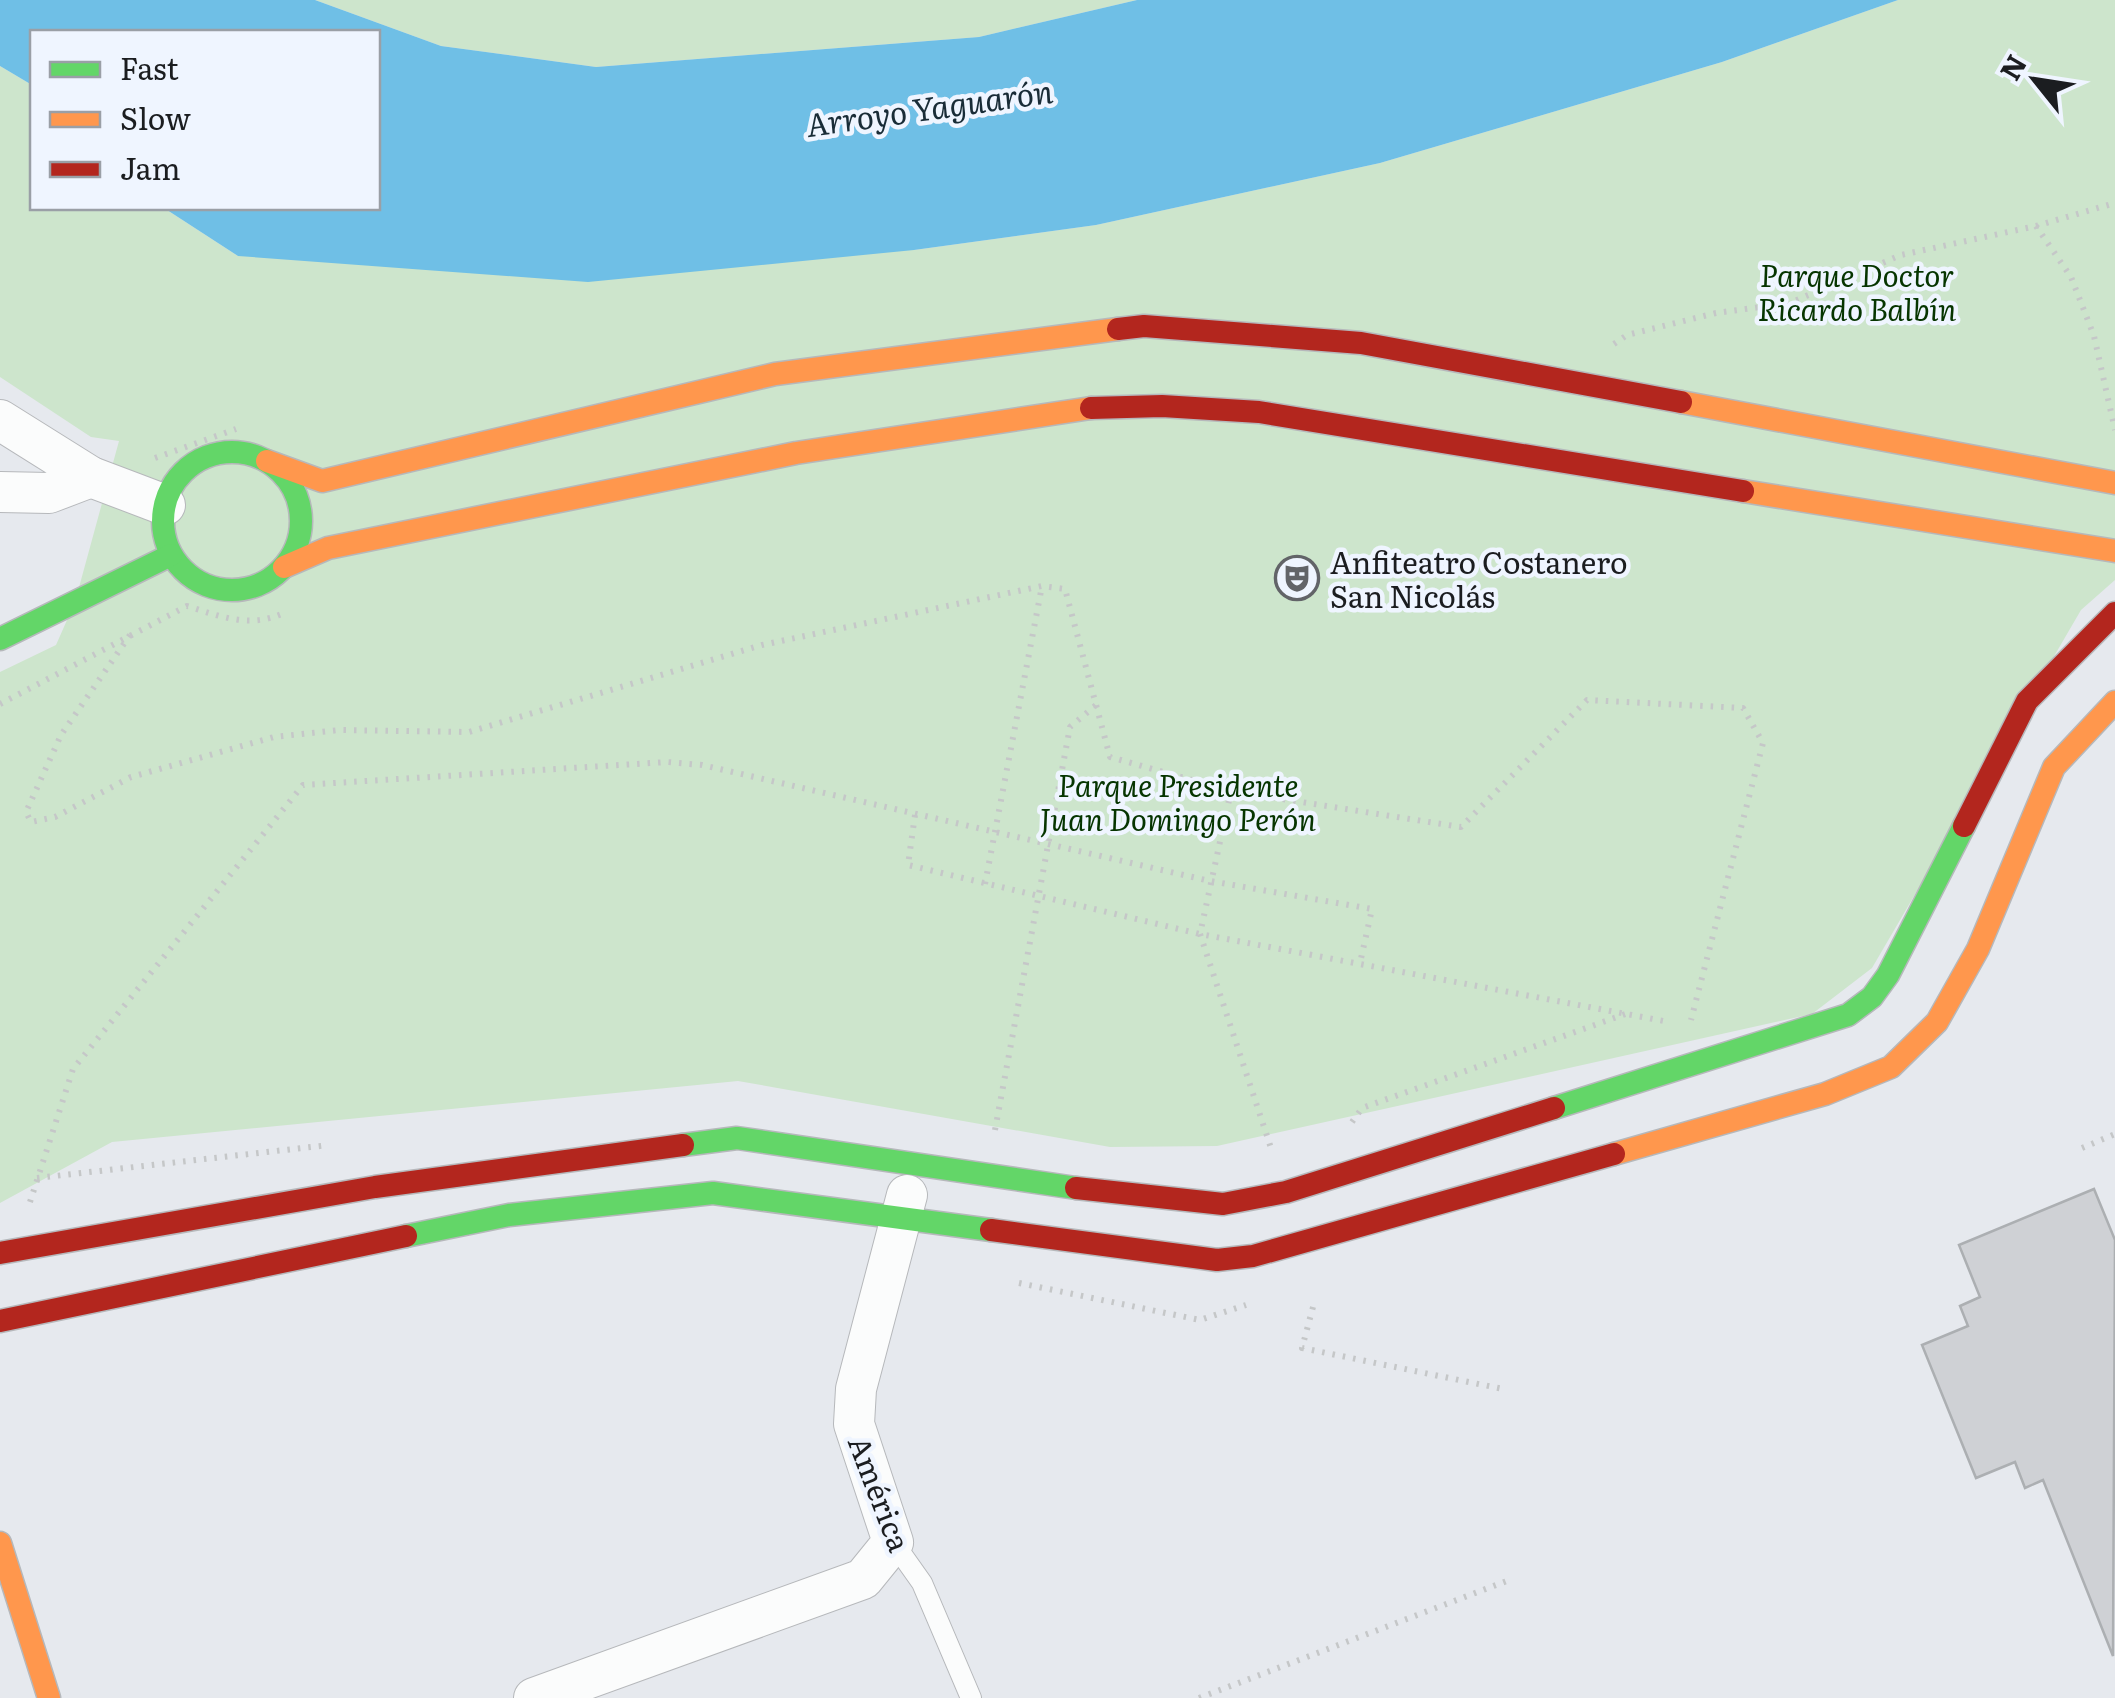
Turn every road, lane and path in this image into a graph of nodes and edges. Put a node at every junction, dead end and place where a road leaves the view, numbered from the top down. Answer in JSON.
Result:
{"nodes":[{"id":1,"x":2115,"y":203,"type":"edge"},
{"id":2,"x":2036,"y":226,"type":"junction"},
{"id":3,"x":1598,"y":355,"type":"dead end"},
{"id":4,"x":0,"y":420,"type":"edge"},
{"id":5,"x":2115,"y":430,"type":"edge"},
{"id":6,"x":267,"y":462,"type":"junction"},
{"id":7,"x":91,"y":477,"type":"junction"},
{"id":8,"x":2115,"y":482,"type":"edge"},
{"id":9,"x":0,"y":492,"type":"edge"},
{"id":10,"x":165,"y":505,"type":"junction"},
{"id":11,"x":2115,"y":551,"type":"edge"},
{"id":12,"x":171,"y":555,"type":"junction"},
{"id":13,"x":284,"y":567,"type":"junction"},
{"id":14,"x":1042,"y":586,"type":"junction"},
{"id":15,"x":298,"y":606,"type":"dead end"},
{"id":16,"x":2115,"y":613,"type":"edge"},
{"id":17,"x":130,"y":635,"type":"junction"},
{"id":18,"x":0,"y":639,"type":"edge"},
{"id":19,"x":2115,"y":702,"type":"edge"},
{"id":20,"x":0,"y":704,"type":"edge"},
{"id":21,"x":1096,"y":705,"type":"junction"},
{"id":22,"x":1231,"y":791,"type":"junction"},
{"id":23,"x":916,"y":815,"type":"junction"},
{"id":24,"x":995,"y":833,"type":"junction"},
{"id":25,"x":1049,"y":844,"type":"junction"},
{"id":26,"x":1210,"y":880,"type":"junction"},
{"id":27,"x":985,"y":884,"type":"junction"},
{"id":28,"x":1039,"y":896,"type":"junction"},
{"id":29,"x":1200,"y":934,"type":"junction"},
{"id":30,"x":1360,"y":964,"type":"junction"},
{"id":31,"x":1707,"y":1022,"type":"dead end"},
{"id":32,"x":1689,"y":1028,"type":"junction"},
{"id":33,"x":2115,"y":1134,"type":"edge"},
{"id":34,"x":994,"y":1136,"type":"dead end"},
{"id":35,"x":2082,"y":1148,"type":"dead end"},
{"id":36,"x":915,"y":1162,"type":"junction"},
{"id":37,"x":1286,"y":1192,"type":"junction"},
{"id":38,"x":28,"y":1208,"type":"dead end"},
{"id":39,"x":900,"y":1220,"type":"junction"},
{"id":40,"x":0,"y":1253,"type":"edge"},
{"id":41,"x":1313,"y":1307,"type":"dead end"},
{"id":42,"x":0,"y":1321,"type":"edge"},
{"id":43,"x":1503,"y":1389,"type":"dead end"},
{"id":44,"x":0,"y":1542,"type":"edge"},
{"id":45,"x":893,"y":1542,"type":"junction"},
{"id":46,"x":1512,"y":1578,"type":"dead end"},
{"id":47,"x":49,"y":1698,"type":"edge"},
{"id":48,"x":534,"y":1698,"type":"edge"},
{"id":49,"x":971,"y":1698,"type":"edge"},
{"id":50,"x":1199,"y":1698,"type":"edge"}],
"edges":[{"from":1,"to":2,"type":"path"},
{"from":2,"to":3,"type":"path"},
{"from":2,"to":5,"type":"path"},
{"from":4,"to":7,"type":"street"},
{"from":6,"to":8,"type":"main road"},
{"from":6,"to":10,"type":"main road"},
{"from":6,"to":13,"type":"main road"},
{"from":7,"to":9,"type":"street"},
{"from":7,"to":10,"type":"street"},
{"from":10,"to":12,"type":"main road"},
{"from":11,"to":13,"type":"main road"},
{"from":12,"to":13,"type":"main road"},
{"from":12,"to":18,"type":"main road"},
{"from":14,"to":17,"type":"path"},
{"from":14,"to":21,"type":"path"},
{"from":14,"to":24,"type":"path"},
{"from":15,"to":17,"type":"path"},
{"from":16,"to":37,"type":"main road"},
{"from":17,"to":20,"type":"path"},
{"from":19,"to":39,"type":"main road"},
{"from":21,"to":22,"type":"path"},
{"from":21,"to":25,"type":"path"},
{"from":22,"to":26,"type":"path"},
{"from":22,"to":32,"type":"path"},
{"from":23,"to":24,"type":"path"},
{"from":23,"to":27,"type":"path"},
{"from":23,"to":38,"type":"path"},
{"from":24,"to":25,"type":"path"},
{"from":24,"to":27,"type":"path"},
{"from":25,"to":26,"type":"path"},
{"from":25,"to":28,"type":"path"},
{"from":26,"to":29,"type":"path"},
{"from":26,"to":30,"type":"path"},
{"from":27,"to":28,"type":"path"},
{"from":28,"to":29,"type":"path"},
{"from":28,"to":34,"type":"path"},
{"from":29,"to":30,"type":"path"},
{"from":29,"to":37,"type":"path"},
{"from":30,"to":32,"type":"path"},
{"from":31,"to":32,"type":"path"},
{"from":33,"to":35,"type":"path"},
{"from":36,"to":37,"type":"main road"},
{"from":36,"to":39,"type":"street","name":"América"},
{"from":36,"to":40,"type":"main road"},
{"from":39,"to":42,"type":"main road"},
{"from":39,"to":45,"type":"street","name":"América"},
{"from":41,"to":43,"type":"path"},
{"from":44,"to":47,"type":"main road"},
{"from":45,"to":48,"type":"street"},
{"from":45,"to":49,"type":"lane","name":"América"},
{"from":46,"to":50,"type":"path"}]}
